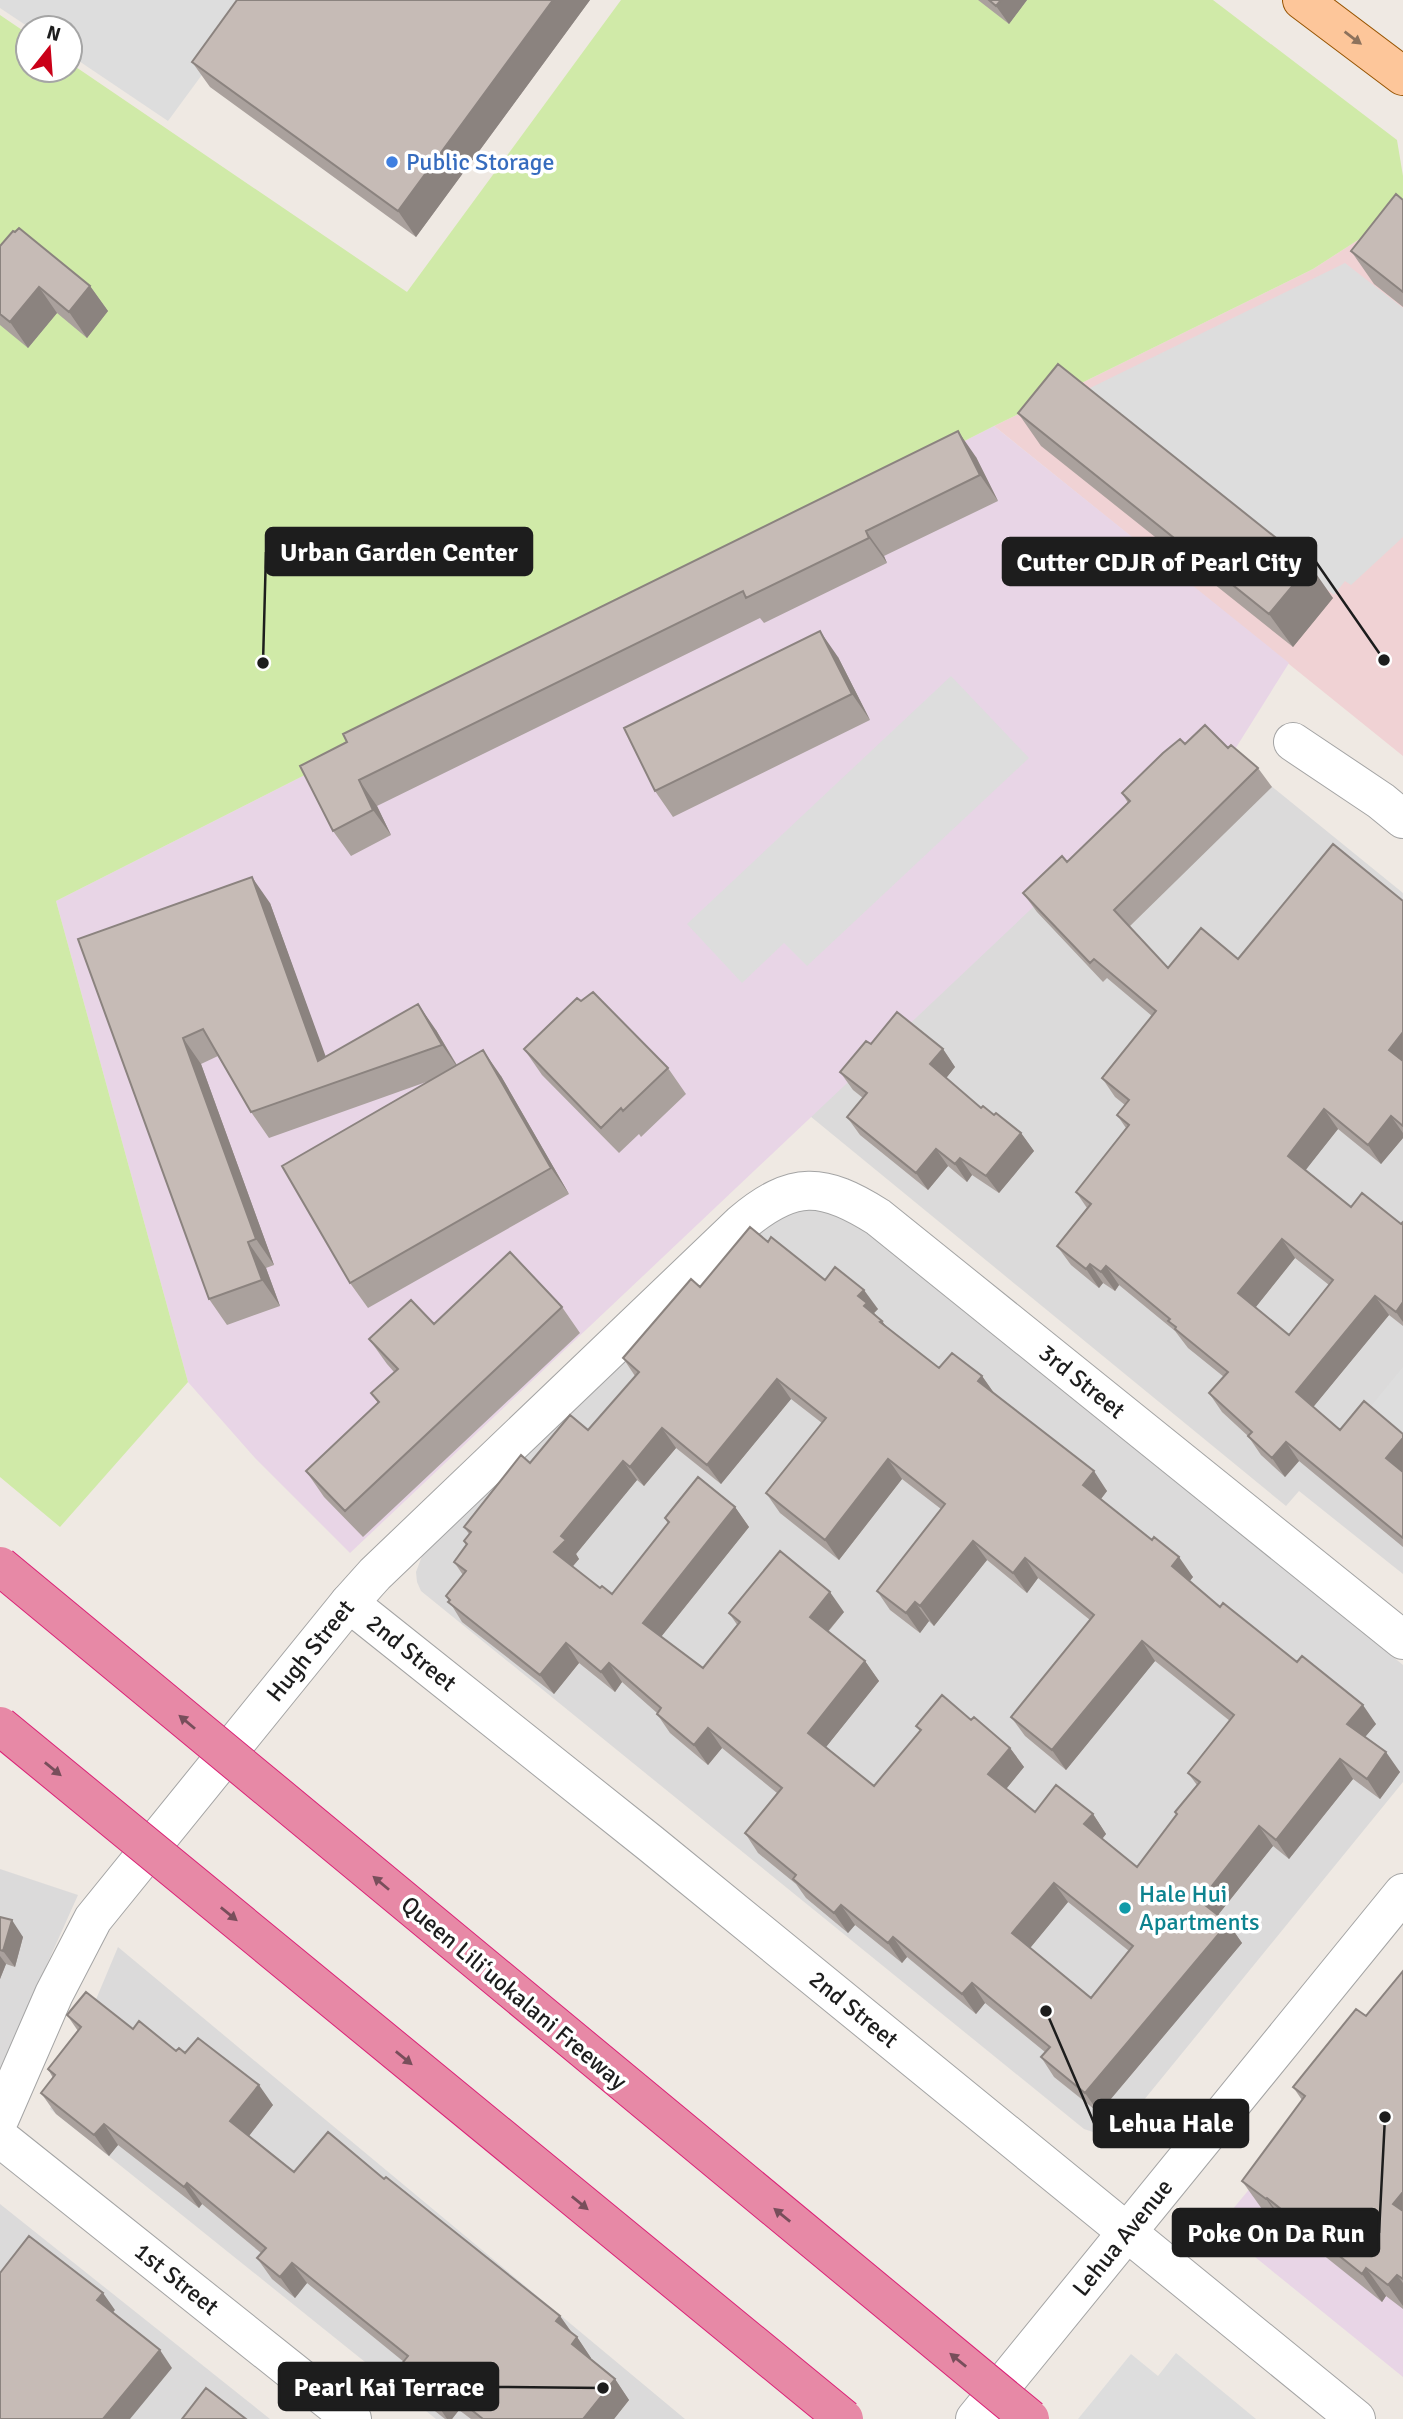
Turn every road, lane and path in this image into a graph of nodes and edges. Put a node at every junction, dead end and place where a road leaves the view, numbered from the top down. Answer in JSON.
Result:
{"nodes":[{"id":1,"x":1302,"y":0,"type":"edge"},
{"id":2,"x":1403,"y":76,"type":"edge"},
{"id":3,"x":1293,"y":742,"type":"dead end"},
{"id":4,"x":1403,"y":819,"type":"edge"},
{"id":5,"x":742,"y":1223,"type":"joint"},
{"id":6,"x":0,"y":1566,"type":"edge"},
{"id":7,"x":349,"y":1603,"type":"junction"},
{"id":8,"x":1403,"y":1640,"type":"edge"},
{"id":9,"x":0,"y":1726,"type":"edge"},
{"id":10,"x":1403,"y":1893,"type":"edge"},
{"id":11,"x":0,"y":2118,"type":"edge"},
{"id":12,"x":0,"y":2137,"type":"edge"},
{"id":13,"x":1126,"y":2232,"type":"junction"},
{"id":14,"x":352,"y":2419,"type":"edge"},
{"id":15,"x":844,"y":2419,"type":"edge"},
{"id":16,"x":975,"y":2419,"type":"edge"},
{"id":17,"x":1030,"y":2419,"type":"edge"},
{"id":18,"x":1356,"y":2419,"type":"edge"}],
"edges":[{"from":1,"to":2,"type":"main road","one_way":true},
{"from":3,"to":4,"type":"street"},
{"from":5,"to":7,"type":"street","name":"Hugh Street"},
{"from":5,"to":8,"type":"street","name":"3rd Street"},
{"from":17,"to":6,"type":"highway","name":"Queen Liliʻuokalani Freeway","one_way":true,"bridge":true},
{"from":7,"to":11,"type":"street","name":"Hugh Street"},
{"from":7,"to":13,"type":"street","name":"2nd Street"},
{"from":9,"to":15,"type":"highway","one_way":true,"bridge":true},
{"from":10,"to":13,"type":"street","name":"Lehua Avenue"},
{"from":12,"to":14,"type":"street","name":"1st Street"},
{"from":13,"to":16,"type":"street","name":"Lehua Avenue"},
{"from":13,"to":18,"type":"street","name":"2nd Street"}]}
